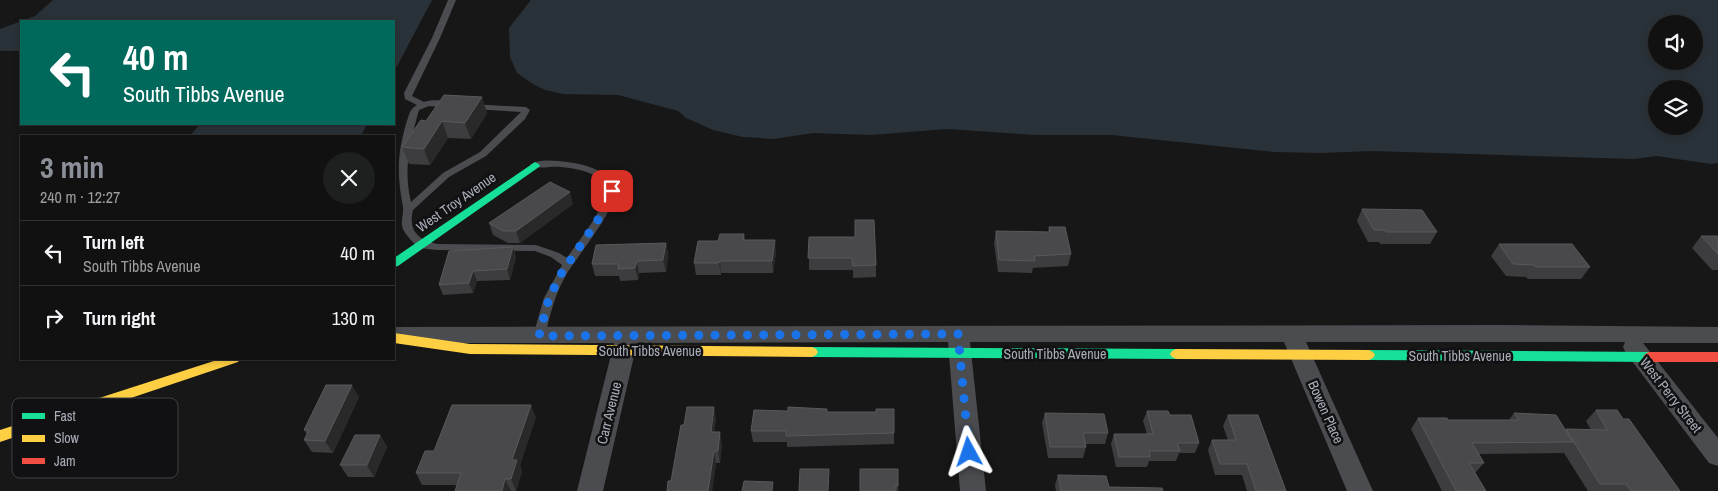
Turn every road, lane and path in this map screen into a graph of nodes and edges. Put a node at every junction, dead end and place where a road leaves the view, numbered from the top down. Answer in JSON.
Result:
{"nodes":[{"id":1,"x":452,"y":0,"type":"edge"},
{"id":2,"x":422,"y":104,"type":"junction"},
{"id":3,"x":535,"y":165,"type":"joint"},
{"id":4,"x":408,"y":209,"type":"junction"},
{"id":5,"x":421,"y":244,"type":"junction"},
{"id":6,"x":395,"y":262,"type":"edge"},
{"id":7,"x":568,"y":264,"type":"junction"},
{"id":8,"x":1291,"y":334,"type":"junction"},
{"id":9,"x":1624,"y":334,"type":"junction"},
{"id":10,"x":1718,"y":335,"type":"edge"},
{"id":11,"x":395,"y":336,"type":"edge"},
{"id":12,"x":395,"y":336,"type":"edge"},
{"id":13,"x":539,"y":336,"type":"junction"},
{"id":14,"x":625,"y":343,"type":"junction"},
{"id":15,"x":959,"y":344,"type":"junction"},
{"id":16,"x":1301,"y":355,"type":"junction"},
{"id":17,"x":1641,"y":357,"type":"junction"},
{"id":18,"x":1718,"y":357,"type":"edge"},
{"id":19,"x":231,"y":360,"type":"edge"},
{"id":20,"x":115,"y":398,"type":"edge"},
{"id":21,"x":12,"y":432,"type":"edge"},
{"id":22,"x":0,"y":436,"type":"edge"},
{"id":23,"x":1718,"y":456,"type":"edge"},
{"id":24,"x":590,"y":491,"type":"edge"},
{"id":25,"x":973,"y":491,"type":"edge"},
{"id":26,"x":1360,"y":491,"type":"edge"}],
"edges":[{"from":1,"to":2,"type":"lane"},
{"from":2,"to":4,"type":"lane"},
{"from":2,"to":4,"type":"lane"},
{"from":3,"to":5,"type":"street","name":"West Troy Avenue"},
{"from":3,"to":7,"type":"lane"},
{"from":4,"to":5,"type":"lane"},
{"from":5,"to":6,"type":"street","name":"West Troy Avenue"},
{"from":5,"to":7,"type":"lane"},
{"from":7,"to":13,"type":"lane"},
{"from":8,"to":9,"type":"street","name":"South Tibbs Avenue"},
{"from":8,"to":15,"type":"street","name":"South Tibbs Avenue"},
{"from":8,"to":16,"type":"street","name":"Bowen Place"},
{"from":9,"to":10,"type":"street","name":"South Tibbs Avenue"},
{"from":9,"to":17,"type":"street","name":"West Perry Street"},
{"from":11,"to":13,"type":"street","name":"South Tibbs Avenue"},
{"from":12,"to":14,"type":"street","name":"South Tibbs Avenue"},
{"from":13,"to":14,"type":"street","name":"South Tibbs Avenue"},
{"from":14,"to":15,"type":"street","name":"South Tibbs Avenue"},
{"from":14,"to":24,"type":"street","name":"Carr Avenue"},
{"from":15,"to":16,"type":"street","name":"South Tibbs Avenue"},
{"from":15,"to":25,"type":"street"},
{"from":16,"to":17,"type":"street","name":"South Tibbs Avenue"},
{"from":16,"to":26,"type":"street","name":"Bowen Place"},
{"from":17,"to":18,"type":"street","name":"South Tibbs Avenue"},
{"from":17,"to":23,"type":"street","name":"West Perry Street"},
{"from":19,"to":20,"type":"street"},
{"from":21,"to":22,"type":"street"}]}
